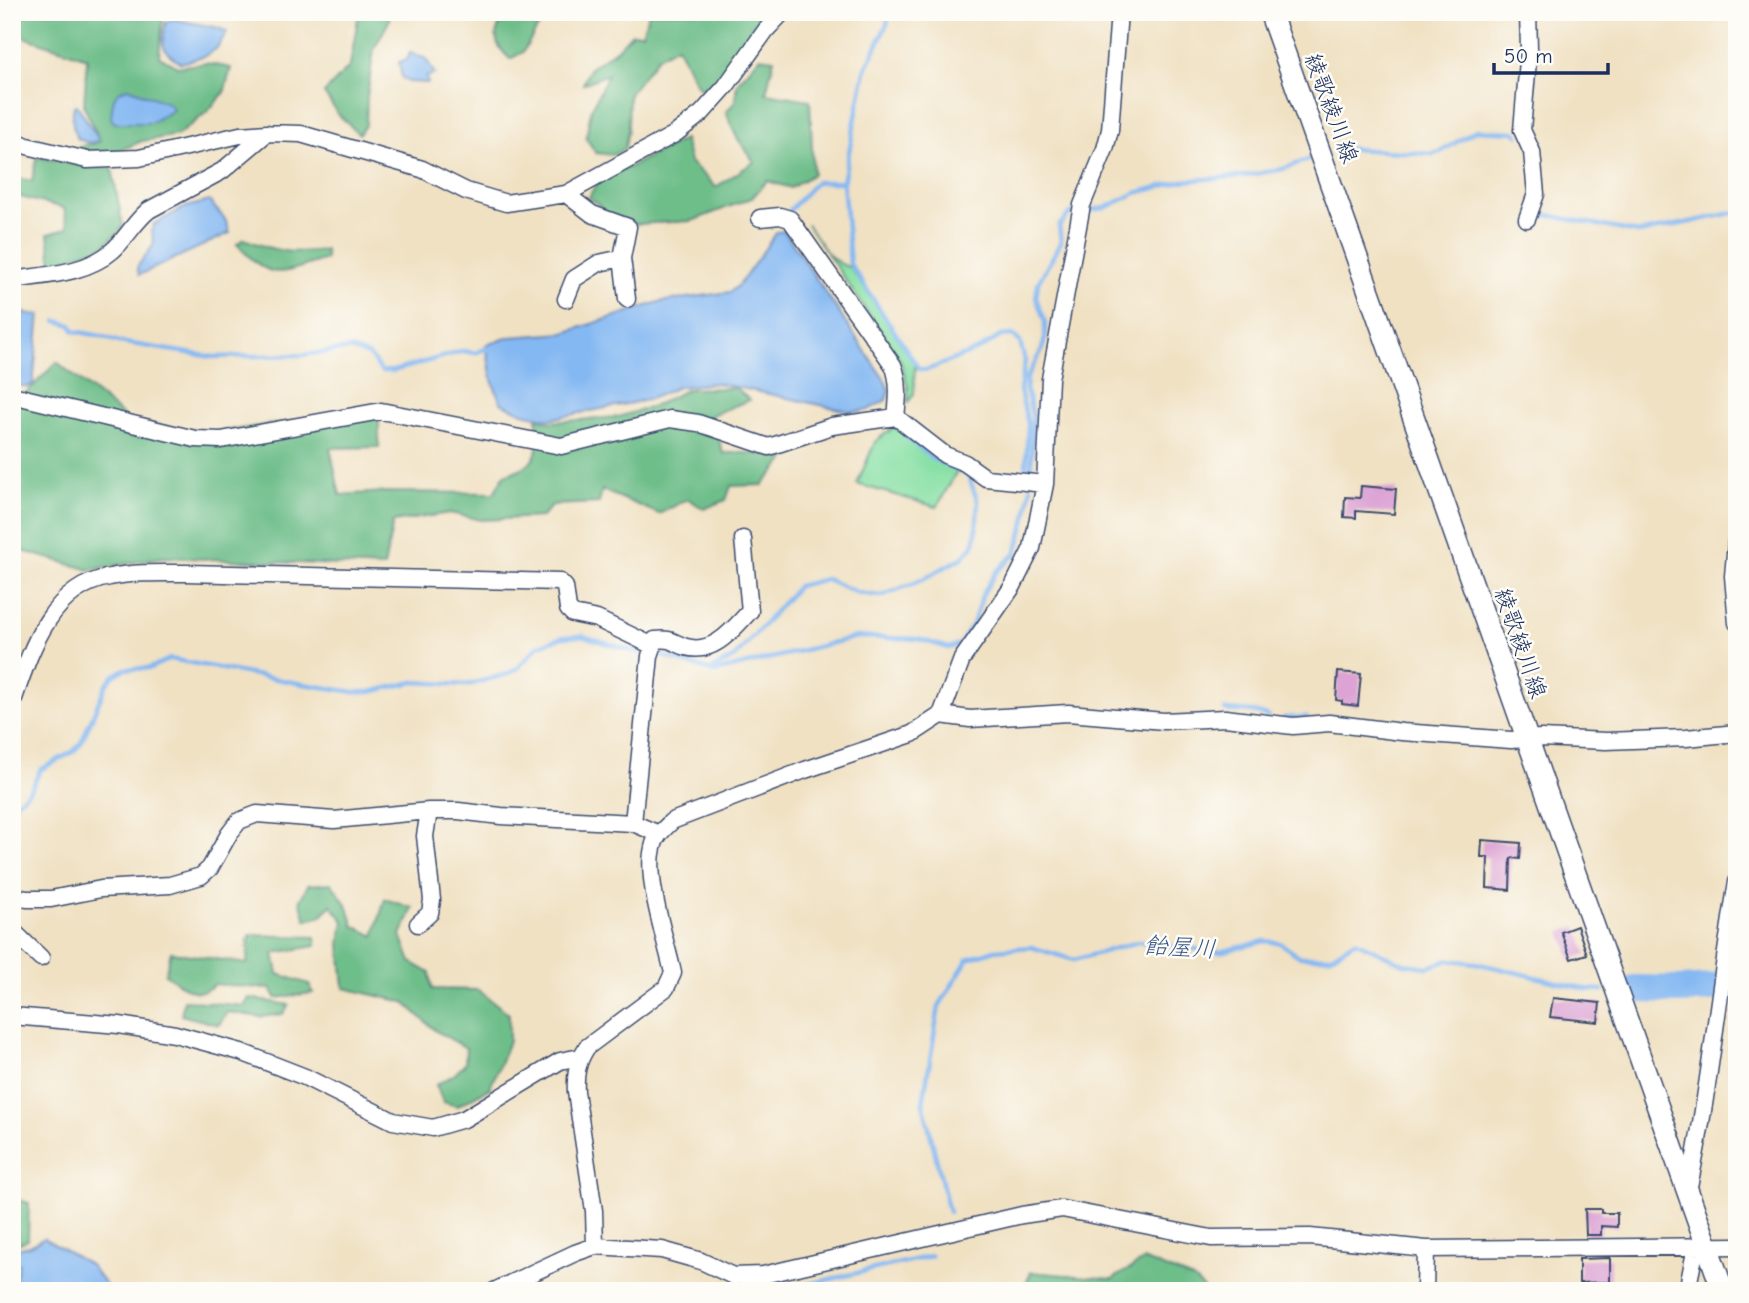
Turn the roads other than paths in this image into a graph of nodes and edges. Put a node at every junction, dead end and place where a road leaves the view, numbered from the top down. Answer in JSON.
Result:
{"nodes":[{"id":1,"x":783,"y":12,"type":"edge"},
{"id":2,"x":1119,"y":12,"type":"edge"},
{"id":3,"x":1269,"y":12,"type":"edge"},
{"id":4,"x":1528,"y":12,"type":"edge"},
{"id":5,"x":267,"y":133,"type":"junction"},
{"id":6,"x":12,"y":139,"type":"edge"},
{"id":7,"x":566,"y":194,"type":"junction"},
{"id":8,"x":1529,"y":213,"type":"dead end"},
{"id":9,"x":760,"y":218,"type":"dead end"},
{"id":10,"x":622,"y":258,"type":"junction"},
{"id":11,"x":12,"y":280,"type":"edge"},
{"id":12,"x":566,"y":299,"type":"dead end"},
{"id":13,"x":627,"y":299,"type":"dead end"},
{"id":14,"x":12,"y":395,"type":"edge"},
{"id":15,"x":896,"y":417,"type":"junction"},
{"id":16,"x":1036,"y":483,"type":"junction"},
{"id":17,"x":1737,"y":532,"type":"edge"},
{"id":18,"x":743,"y":539,"type":"dead end"},
{"id":19,"x":1737,"y":623,"type":"edge"},
{"id":20,"x":651,"y":651,"type":"junction"},
{"id":21,"x":16,"y":682,"type":"edge"},
{"id":22,"x":12,"y":704,"type":"edge"},
{"id":23,"x":941,"y":715,"type":"junction"},
{"id":24,"x":1737,"y":733,"type":"edge"},
{"id":25,"x":1527,"y":739,"type":"junction"},
{"id":26,"x":429,"y":811,"type":"junction"},
{"id":27,"x":633,"y":823,"type":"junction"},
{"id":28,"x":659,"y":834,"type":"junction"},
{"id":29,"x":1737,"y":882,"type":"edge"},
{"id":30,"x":12,"y":896,"type":"edge"},
{"id":31,"x":418,"y":924,"type":"dead end"},
{"id":32,"x":12,"y":930,"type":"edge"},
{"id":33,"x":41,"y":958,"type":"dead end"},
{"id":34,"x":12,"y":1016,"type":"edge"},
{"id":35,"x":580,"y":1057,"type":"junction"},
{"id":36,"x":1687,"y":1195,"type":"junction"},
{"id":37,"x":595,"y":1246,"type":"junction"},
{"id":38,"x":1737,"y":1246,"type":"edge"},
{"id":39,"x":1702,"y":1247,"type":"junction"},
{"id":40,"x":1426,"y":1249,"type":"junction"},
{"id":41,"x":731,"y":1283,"type":"edge"},
{"id":42,"x":494,"y":1291,"type":"edge"},
{"id":43,"x":1425,"y":1291,"type":"edge"},
{"id":44,"x":1687,"y":1291,"type":"edge"},
{"id":45,"x":1723,"y":1291,"type":"edge"}],
"edges":[{"from":1,"to":7,"type":"street"},
{"from":2,"to":16,"type":"street"},
{"from":3,"to":25,"type":"main road","name":"綾歌綾川線"},
{"from":4,"to":8,"type":"street"},
{"from":5,"to":6,"type":"street"},
{"from":5,"to":7,"type":"street"},
{"from":5,"to":11,"type":"street"},
{"from":7,"to":10,"type":"street"},
{"from":9,"to":15,"type":"street"},
{"from":10,"to":12,"type":"street"},
{"from":10,"to":13,"type":"street"},
{"from":14,"to":15,"type":"street"},
{"from":15,"to":16,"type":"street"},
{"from":16,"to":23,"type":"street"},
{"from":17,"to":19,"type":"street"},
{"from":18,"to":20,"type":"street"},
{"from":20,"to":21,"type":"street"},
{"from":20,"to":27,"type":"street"},
{"from":21,"to":22,"type":"street"},
{"from":23,"to":25,"type":"street"},
{"from":23,"to":28,"type":"street"},
{"from":24,"to":25,"type":"street"},
{"from":25,"to":36,"type":"main road","name":"綾歌綾川線"},
{"from":26,"to":27,"type":"street"},
{"from":26,"to":30,"type":"street"},
{"from":26,"to":31,"type":"street"},
{"from":27,"to":28,"type":"street"},
{"from":28,"to":35,"type":"street"},
{"from":29,"to":36,"type":"street"},
{"from":32,"to":33,"type":"street"},
{"from":34,"to":35,"type":"street"},
{"from":35,"to":37,"type":"street"},
{"from":36,"to":39,"type":"main road","name":"綾歌綾川線"},
{"from":37,"to":41,"type":"street"},
{"from":37,"to":42,"type":"street"},
{"from":38,"to":39,"type":"street"},
{"from":39,"to":40,"type":"street"},
{"from":39,"to":44,"type":"street"},
{"from":39,"to":45,"type":"main road","name":"綾歌綾川線"},
{"from":40,"to":41,"type":"street"},
{"from":40,"to":43,"type":"street"}]}
